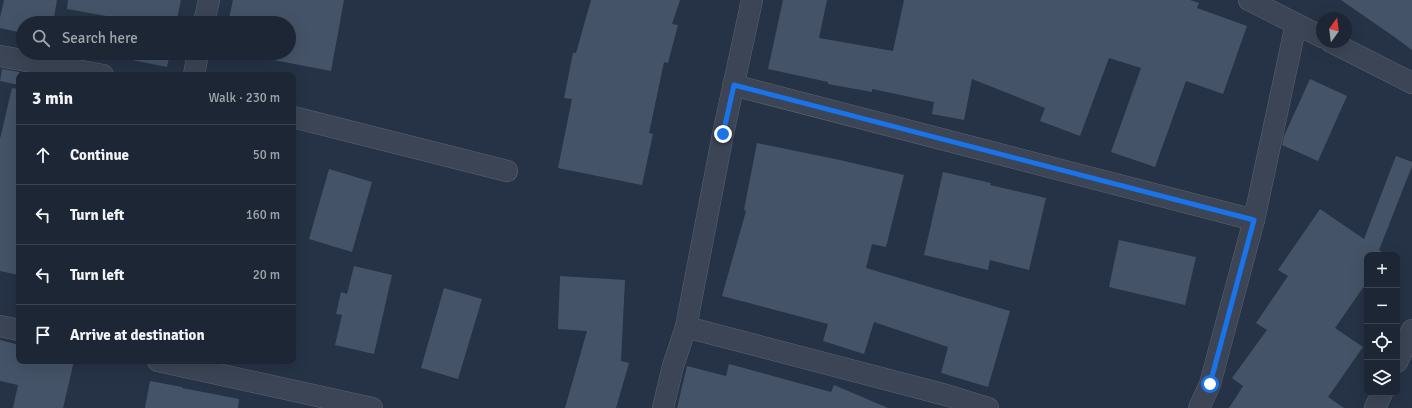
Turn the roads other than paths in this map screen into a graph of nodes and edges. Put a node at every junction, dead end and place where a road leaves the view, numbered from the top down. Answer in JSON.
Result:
{"nodes":[{"id":1,"x":209,"y":0,"type":"edge"},
{"id":2,"x":752,"y":0,"type":"edge"},
{"id":3,"x":1248,"y":0,"type":"edge"},
{"id":4,"x":206,"y":16,"type":"edge"},
{"id":5,"x":1296,"y":24,"type":"junction"},
{"id":6,"x":1316,"y":34,"type":"edge"},
{"id":7,"x":1343,"y":48,"type":"edge"},
{"id":8,"x":0,"y":56,"type":"edge"},
{"id":9,"x":16,"y":59,"type":"edge"},
{"id":10,"x":22,"y":60,"type":"edge"},
{"id":11,"x":197,"y":60,"type":"edge"},
{"id":12,"x":87,"y":72,"type":"edge"},
{"id":13,"x":195,"y":72,"type":"edge"},
{"id":14,"x":1412,"y":83,"type":"edge"},
{"id":15,"x":734,"y":85,"type":"junction"},
{"id":16,"x":296,"y":118,"type":"edge"},
{"id":17,"x":507,"y":171,"type":"dead end"},
{"id":18,"x":1254,"y":220,"type":"junction"},
{"id":19,"x":0,"y":326,"type":"edge"},
{"id":20,"x":686,"y":327,"type":"junction"},
{"id":21,"x":16,"y":329,"type":"edge"},
{"id":22,"x":1412,"y":330,"type":"edge"},
{"id":23,"x":1398,"y":360,"type":"edge"},
{"id":24,"x":172,"y":364,"type":"edge"},
{"id":25,"x":1381,"y":396,"type":"edge"},
{"id":26,"x":372,"y":408,"type":"edge"},
{"id":27,"x":663,"y":408,"type":"edge"},
{"id":28,"x":988,"y":408,"type":"edge"},
{"id":29,"x":1199,"y":408,"type":"edge"},
{"id":30,"x":1375,"y":408,"type":"edge"}],
"edges":[{"from":1,"to":4,"type":"street"},
{"from":2,"to":15,"type":"street"},
{"from":3,"to":5,"type":"street"},
{"from":5,"to":6,"type":"street"},
{"from":5,"to":18,"type":"street"},
{"from":7,"to":14,"type":"street"},
{"from":8,"to":9,"type":"street"},
{"from":10,"to":12,"type":"street"},
{"from":11,"to":13,"type":"street"},
{"from":15,"to":18,"type":"street"},
{"from":15,"to":20,"type":"street"},
{"from":16,"to":17,"type":"street"},
{"from":18,"to":29,"type":"street"},
{"from":19,"to":21,"type":"street"},
{"from":20,"to":27,"type":"street"},
{"from":20,"to":28,"type":"street"},
{"from":22,"to":23,"type":"street"},
{"from":24,"to":26,"type":"street"},
{"from":25,"to":30,"type":"street"}]}
